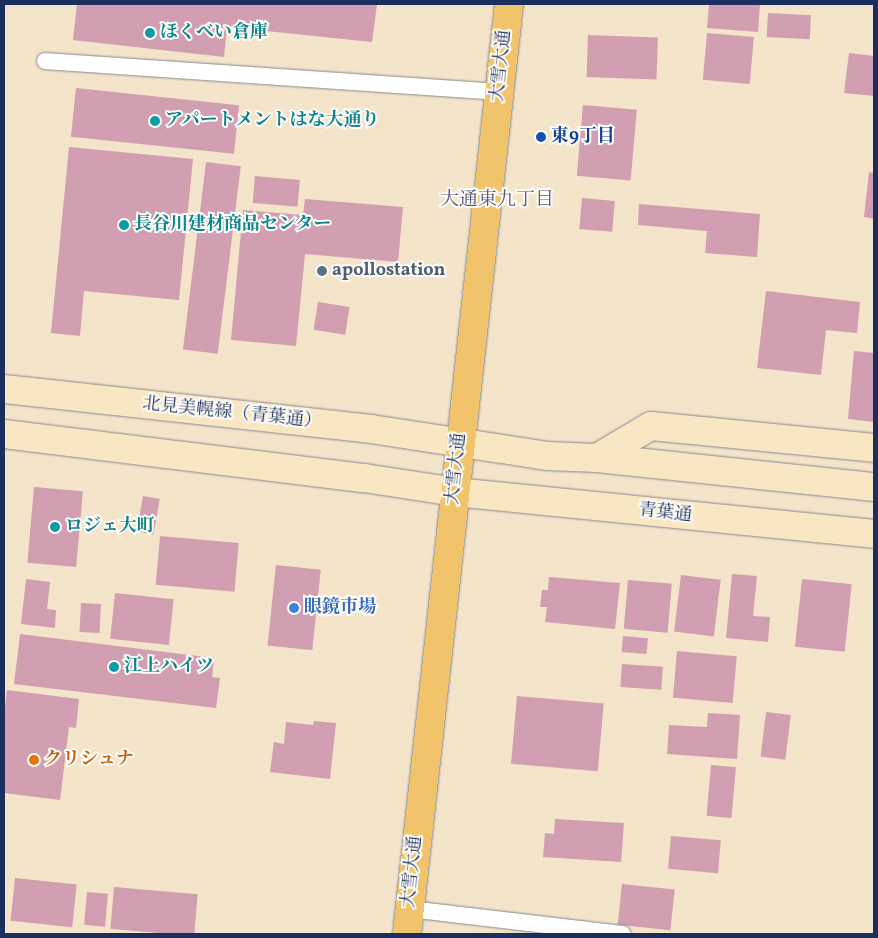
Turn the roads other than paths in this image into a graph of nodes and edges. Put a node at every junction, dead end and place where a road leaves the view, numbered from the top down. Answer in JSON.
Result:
{"nodes":[{"id":1,"x":509,"y":4,"type":"edge"},
{"id":2,"x":45,"y":61,"type":"dead end"},
{"id":3,"x":499,"y":92,"type":"junction"},
{"id":4,"x":4,"y":390,"type":"edge"},
{"id":5,"x":4,"y":434,"type":"edge"},
{"id":6,"x":460,"y":444,"type":"junction"},
{"id":7,"x":874,"y":448,"type":"edge"},
{"id":8,"x":597,"y":458,"type":"junction"},
{"id":9,"x":874,"y":487,"type":"edge"},
{"id":10,"x":455,"y":492,"type":"junction"},
{"id":11,"x":874,"y":534,"type":"edge"},
{"id":12,"x":408,"y":922,"type":"edge"},
{"id":13,"x":623,"y":934,"type":"edge"}],
"edges":[{"from":1,"to":3,"type":"highway","name":"大雪大通"},
{"from":2,"to":3,"type":"lane"},
{"from":3,"to":6,"type":"highway","name":"大雪大通"},
{"from":4,"to":6,"type":"street","name":"北見美幌線（青葉通）"},
{"from":5,"to":10,"type":"street"},
{"from":6,"to":8,"type":"street"},
{"from":6,"to":10,"type":"highway","name":"大雪大通"},
{"from":7,"to":8,"type":"street"},
{"from":8,"to":9,"type":"street"},
{"from":10,"to":11,"type":"street","name":"青葉通"},
{"from":10,"to":12,"type":"highway","name":"大雪大通"},
{"from":12,"to":13,"type":"lane"}]}
